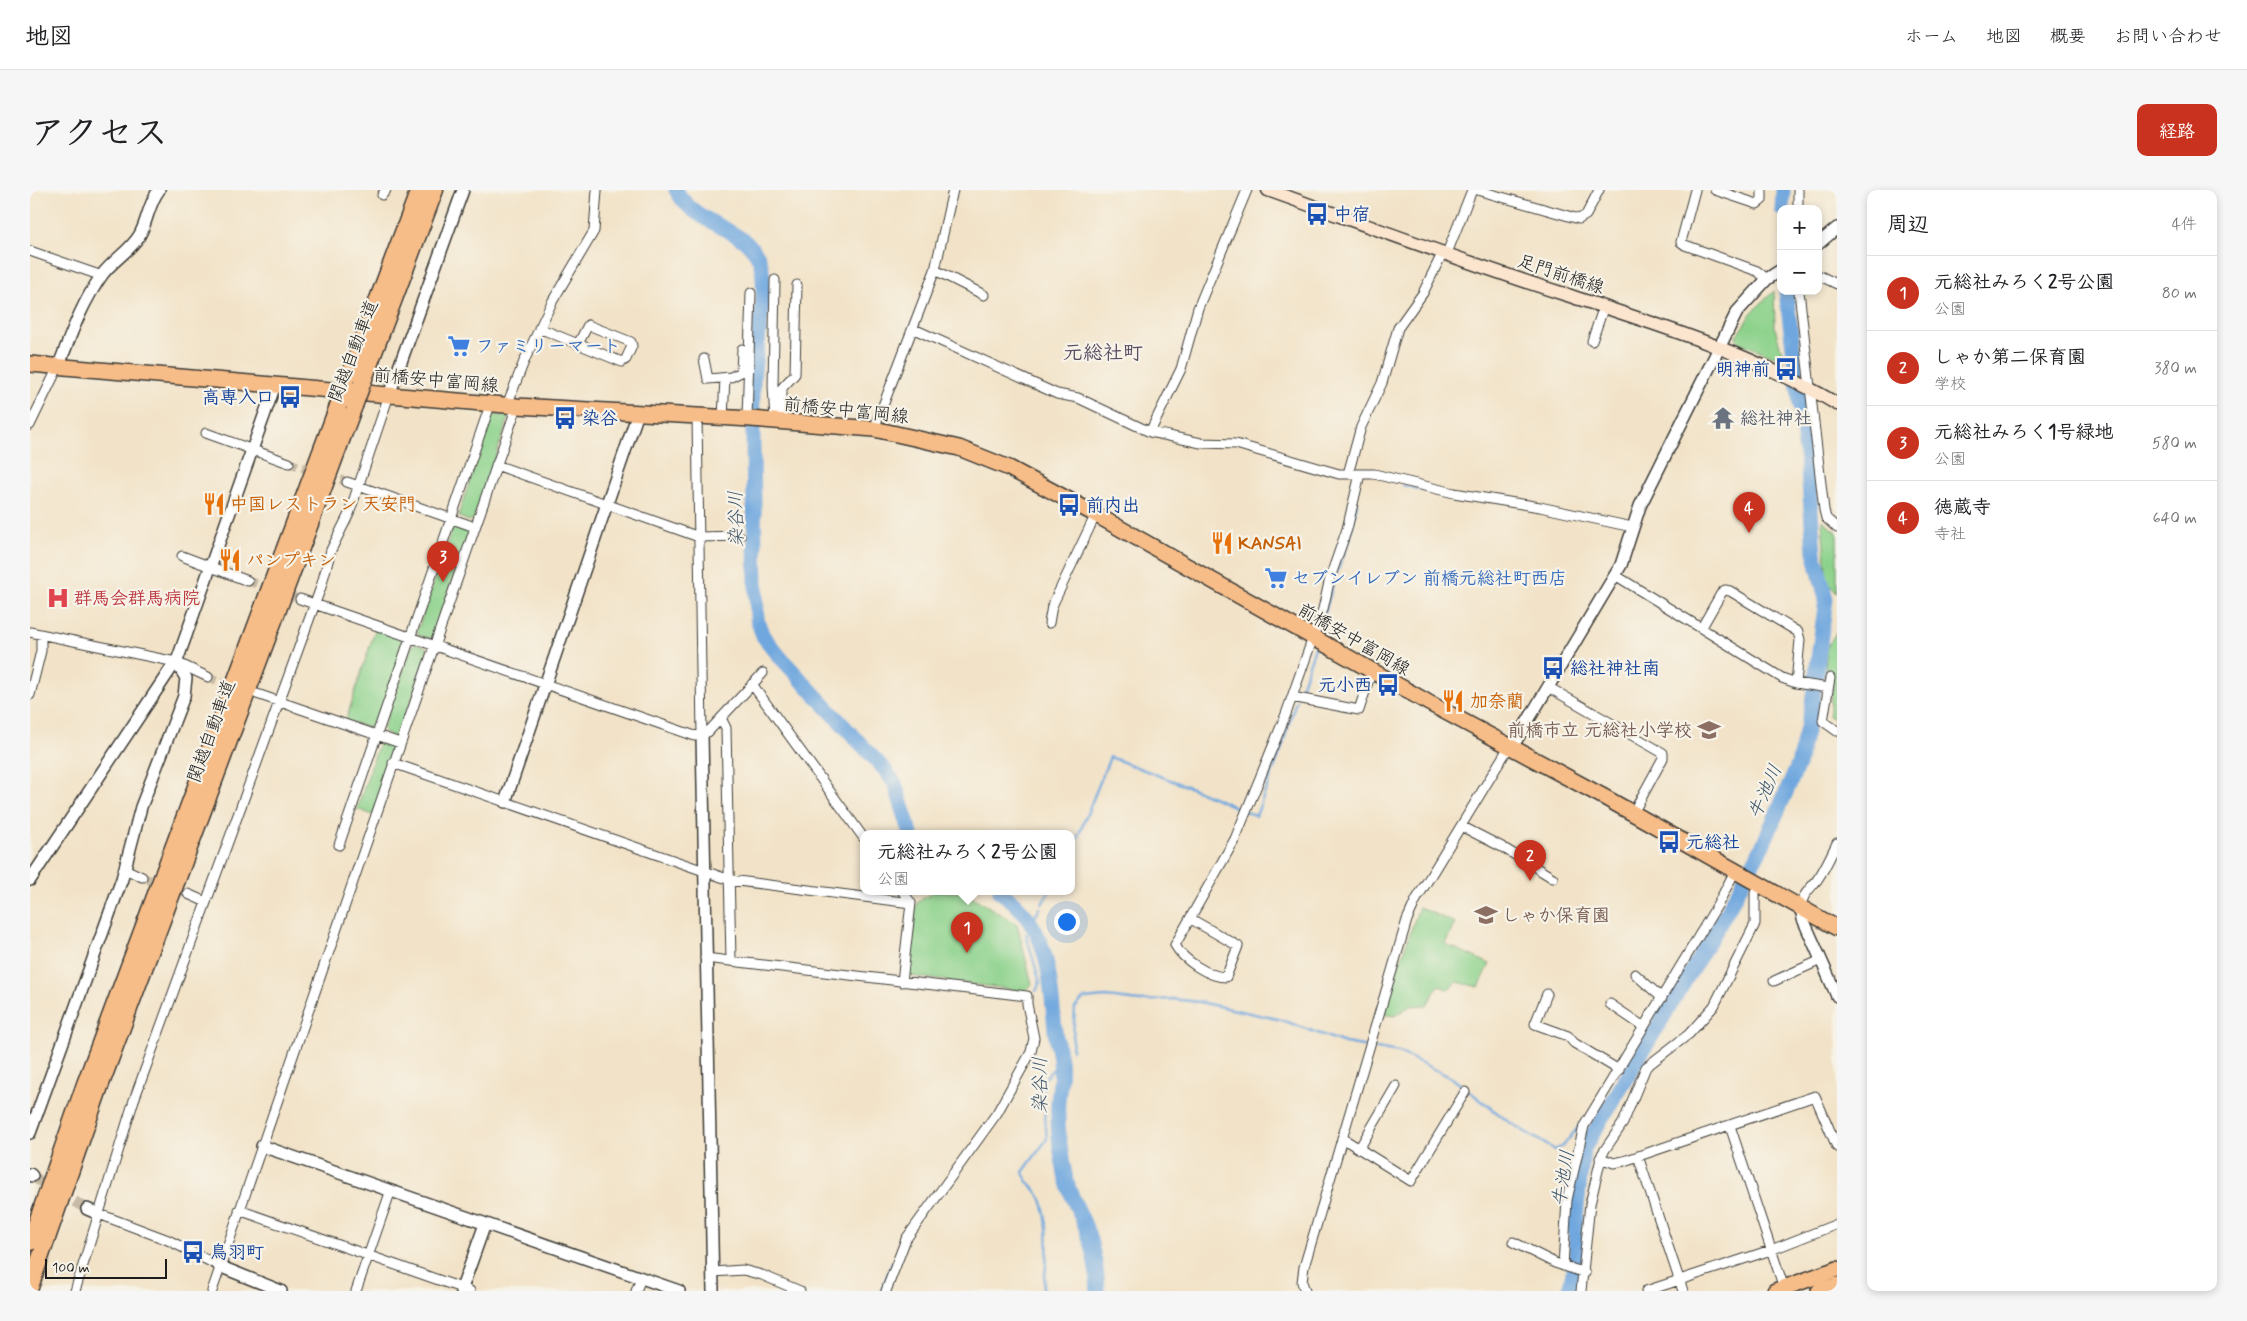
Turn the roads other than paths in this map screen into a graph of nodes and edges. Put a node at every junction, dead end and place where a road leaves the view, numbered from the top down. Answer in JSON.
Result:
{"nodes":[{"id":1,"x":159,"y":190,"type":"edge"},
{"id":2,"x":419,"y":190,"type":"edge"},
{"id":3,"x":435,"y":190,"type":"edge"},
{"id":4,"x":463,"y":190,"type":"edge"},
{"id":5,"x":597,"y":190,"type":"edge"},
{"id":6,"x":953,"y":190,"type":"edge"},
{"id":7,"x":1248,"y":190,"type":"edge"},
{"id":8,"x":1268,"y":190,"type":"edge"},
{"id":9,"x":1472,"y":190,"type":"edge"},
{"id":10,"x":1478,"y":190,"type":"edge"},
{"id":11,"x":1599,"y":190,"type":"edge"},
{"id":12,"x":1695,"y":190,"type":"edge"},
{"id":13,"x":1715,"y":190,"type":"edge"},
{"id":14,"x":1762,"y":190,"type":"edge"},
{"id":15,"x":1798,"y":190,"type":"edge"},
{"id":16,"x":1292,"y":194,"type":"edge"},
{"id":17,"x":1798,"y":205,"type":"edge"},
{"id":18,"x":1837,"y":228,"type":"edge"},
{"id":19,"x":1822,"y":241,"type":"edge"},
{"id":20,"x":30,"y":251,"type":"edge"},
{"id":21,"x":1445,"y":252,"type":"junction"},
{"id":22,"x":935,"y":270,"type":"junction"},
{"id":23,"x":1775,"y":274,"type":"edge"},
{"id":24,"x":102,"y":276,"type":"junction"},
{"id":25,"x":1822,"y":277,"type":"edge"},
{"id":26,"x":775,"y":280,"type":"dead end"},
{"id":27,"x":1837,"y":284,"type":"edge"},
{"id":28,"x":797,"y":286,"type":"dead end"},
{"id":29,"x":751,"y":293,"type":"dead end"},
{"id":30,"x":984,"y":295,"type":"dead end"},
{"id":31,"x":1799,"y":295,"type":"edge"},
{"id":32,"x":1604,"y":306,"type":"junction"},
{"id":33,"x":539,"y":328,"type":"junction"},
{"id":34,"x":914,"y":329,"type":"junction"},
{"id":35,"x":1592,"y":341,"type":"dead end"},
{"id":36,"x":578,"y":344,"type":"junction"},
{"id":37,"x":742,"y":349,"type":"dead end"},
{"id":38,"x":1718,"y":349,"type":"junction"},
{"id":39,"x":704,"y":359,"type":"dead end"},
{"id":40,"x":30,"y":364,"type":"edge"},
{"id":41,"x":59,"y":365,"type":"junction"},
{"id":42,"x":725,"y":378,"type":"junction"},
{"id":43,"x":354,"y":384,"type":"junction"},
{"id":44,"x":275,"y":385,"type":"junction"},
{"id":45,"x":1809,"y":388,"type":"junction"},
{"id":46,"x":389,"y":395,"type":"junction"},
{"id":47,"x":489,"y":402,"type":"junction"},
{"id":48,"x":1837,"y":404,"type":"edge"},
{"id":49,"x":512,"y":405,"type":"junction"},
{"id":50,"x":346,"y":406,"type":"junction"},
{"id":51,"x":638,"y":413,"type":"junction"},
{"id":52,"x":697,"y":417,"type":"junction"},
{"id":53,"x":723,"y":418,"type":"junction"},
{"id":54,"x":749,"y":418,"type":"junction"},
{"id":55,"x":776,"y":421,"type":"junction"},
{"id":56,"x":30,"y":425,"type":"edge"},
{"id":57,"x":874,"y":429,"type":"junction"},
{"id":58,"x":1150,"y":432,"type":"junction"},
{"id":59,"x":206,"y":433,"type":"dead end"},
{"id":60,"x":251,"y":449,"type":"junction"},
{"id":61,"x":289,"y":463,"type":"tunnel mouth"},
{"id":62,"x":496,"y":465,"type":"junction"},
{"id":63,"x":1348,"y":474,"type":"junction"},
{"id":64,"x":1360,"y":474,"type":"junction"},
{"id":65,"x":347,"y":482,"type":"tunnel mouth"},
{"id":66,"x":358,"y":486,"type":"junction"},
{"id":67,"x":607,"y":506,"type":"junction"},
{"id":68,"x":1096,"y":514,"type":"junction"},
{"id":69,"x":452,"y":519,"type":"junction"},
{"id":70,"x":475,"y":527,"type":"junction"},
{"id":71,"x":1632,"y":527,"type":"junction"},
{"id":72,"x":1837,"y":528,"type":"edge"},
{"id":73,"x":740,"y":536,"type":"dead end"},
{"id":74,"x":699,"y":537,"type":"junction"},
{"id":75,"x":182,"y":556,"type":"dead end"},
{"id":76,"x":210,"y":568,"type":"junction"},
{"id":77,"x":1615,"y":575,"type":"junction"},
{"id":78,"x":248,"y":581,"type":"tunnel mouth"},
{"id":79,"x":300,"y":599,"type":"tunnel mouth"},
{"id":80,"x":314,"y":603,"type":"junction"},
{"id":81,"x":1049,"y":623,"type":"dead end"},
{"id":82,"x":1702,"y":627,"type":"junction"},
{"id":83,"x":30,"y":632,"type":"edge"},
{"id":84,"x":41,"y":636,"type":"junction"},
{"id":85,"x":1313,"y":636,"type":"junction"},
{"id":86,"x":411,"y":638,"type":"junction"},
{"id":87,"x":434,"y":646,"type":"junction"},
{"id":88,"x":176,"y":662,"type":"junction"},
{"id":89,"x":1372,"y":670,"type":"junction"},
{"id":90,"x":763,"y":673,"type":"dead end"},
{"id":91,"x":208,"y":677,"type":"tunnel mouth"},
{"id":92,"x":1830,"y":678,"type":"dead end"},
{"id":93,"x":1796,"y":683,"type":"junction"},
{"id":94,"x":752,"y":684,"type":"junction"},
{"id":95,"x":546,"y":685,"type":"junction"},
{"id":96,"x":1548,"y":687,"type":"junction"},
{"id":97,"x":1826,"y":688,"type":"junction"},
{"id":98,"x":258,"y":694,"type":"dead end"},
{"id":99,"x":30,"y":695,"type":"edge"},
{"id":100,"x":1292,"y":697,"type":"junction"},
{"id":101,"x":279,"y":700,"type":"junction"},
{"id":102,"x":721,"y":718,"type":"junction"},
{"id":103,"x":1837,"y":731,"type":"edge"},
{"id":104,"x":378,"y":735,"type":"junction"},
{"id":105,"x":702,"y":735,"type":"junction"},
{"id":106,"x":400,"y":743,"type":"junction"},
{"id":107,"x":1511,"y":749,"type":"junction"},
{"id":108,"x":393,"y":764,"type":"junction"},
{"id":109,"x":505,"y":802,"type":"junction"},
{"id":110,"x":1632,"y":813,"type":"junction"},
{"id":111,"x":1461,"y":826,"type":"junction"},
{"id":112,"x":860,"y":833,"type":"edge"},
{"id":113,"x":1837,"y":843,"type":"edge"},
{"id":114,"x":339,"y":845,"type":"dead end"},
{"id":115,"x":125,"y":869,"type":"junction"},
{"id":116,"x":703,"y":871,"type":"junction"},
{"id":117,"x":1737,"y":872,"type":"junction"},
{"id":118,"x":142,"y":877,"type":"tunnel mouth"},
{"id":119,"x":1553,"y":878,"type":"dead end"},
{"id":120,"x":30,"y":880,"type":"edge"},
{"id":121,"x":730,"y":880,"type":"junction"},
{"id":122,"x":1757,"y":883,"type":"junction"},
{"id":123,"x":188,"y":894,"type":"tunnel mouth"},
{"id":124,"x":905,"y":895,"type":"edge"},
{"id":125,"x":206,"y":902,"type":"junction"},
{"id":126,"x":912,"y":903,"type":"junction"},
{"id":127,"x":1801,"y":908,"type":"junction"},
{"id":128,"x":1191,"y":919,"type":"junction"},
{"id":129,"x":1837,"y":928,"type":"edge"},
{"id":130,"x":705,"y":958,"type":"junction"},
{"id":131,"x":731,"y":960,"type":"junction"},
{"id":132,"x":1821,"y":960,"type":"junction"},
{"id":133,"x":1635,"y":974,"type":"dead end"},
{"id":134,"x":1774,"y":981,"type":"dead end"},
{"id":135,"x":902,"y":982,"type":"junction"},
{"id":136,"x":1547,"y":994,"type":"dead end"},
{"id":137,"x":1837,"y":996,"type":"edge"},
{"id":138,"x":1662,"y":998,"type":"junction"},
{"id":139,"x":1610,"y":1004,"type":"dead end"},
{"id":140,"x":1644,"y":1027,"type":"junction"},
{"id":141,"x":1619,"y":1070,"type":"junction"},
{"id":142,"x":1396,"y":1086,"type":"dead end"},
{"id":143,"x":98,"y":1089,"type":"junction"},
{"id":144,"x":1466,"y":1092,"type":"dead end"},
{"id":145,"x":1730,"y":1126,"type":"junction"},
{"id":146,"x":30,"y":1133,"type":"edge"},
{"id":147,"x":1342,"y":1138,"type":"junction"},
{"id":148,"x":262,"y":1146,"type":"junction"},
{"id":149,"x":1837,"y":1147,"type":"edge"},
{"id":150,"x":1359,"y":1149,"type":"junction"},
{"id":151,"x":1638,"y":1156,"type":"junction"},
{"id":152,"x":1600,"y":1158,"type":"junction"},
{"id":153,"x":390,"y":1190,"type":"junction"},
{"id":154,"x":87,"y":1209,"type":"tunnel mouth"},
{"id":155,"x":239,"y":1210,"type":"junction"},
{"id":156,"x":99,"y":1214,"type":"junction"},
{"id":157,"x":485,"y":1224,"type":"junction"},
{"id":158,"x":1837,"y":1224,"type":"edge"},
{"id":159,"x":30,"y":1242,"type":"edge"},
{"id":160,"x":1513,"y":1242,"type":"dead end"},
{"id":161,"x":1771,"y":1250,"type":"junction"},
{"id":162,"x":368,"y":1255,"type":"junction"},
{"id":163,"x":219,"y":1266,"type":"junction"},
{"id":164,"x":1564,"y":1266,"type":"junction"},
{"id":165,"x":1837,"y":1269,"type":"edge"},
{"id":166,"x":713,"y":1272,"type":"junction"},
{"id":167,"x":1584,"y":1273,"type":"junction"},
{"id":168,"x":641,"y":1278,"type":"junction"},
{"id":169,"x":1679,"y":1280,"type":"junction"},
{"id":170,"x":1837,"y":1284,"type":"edge"},
{"id":171,"x":30,"y":1287,"type":"edge"},
{"id":172,"x":465,"y":1290,"type":"edge"},
{"id":173,"x":1779,"y":1290,"type":"edge"},
{"id":174,"x":40,"y":1291,"type":"edge"},
{"id":175,"x":75,"y":1291,"type":"edge"},
{"id":176,"x":212,"y":1291,"type":"edge"},
{"id":177,"x":281,"y":1291,"type":"edge"},
{"id":178,"x":356,"y":1291,"type":"edge"},
{"id":179,"x":636,"y":1291,"type":"edge"},
{"id":180,"x":679,"y":1291,"type":"edge"},
{"id":181,"x":713,"y":1291,"type":"edge"},
{"id":182,"x":800,"y":1291,"type":"edge"},
{"id":183,"x":886,"y":1291,"type":"edge"},
{"id":184,"x":1305,"y":1291,"type":"edge"},
{"id":185,"x":1581,"y":1291,"type":"edge"},
{"id":186,"x":1646,"y":1291,"type":"edge"},
{"id":187,"x":1683,"y":1291,"type":"edge"},
{"id":188,"x":1819,"y":1291,"type":"edge"}],
"edges":[{"from":1,"to":24,"type":"street"},
{"from":2,"to":43,"type":"highway","name":"関越自動車道"},
{"from":3,"to":43,"type":"highway","name":"関越自動車道"},
{"from":4,"to":46,"type":"street"},
{"from":5,"to":33,"type":"street"},
{"from":6,"to":22,"type":"street"},
{"from":7,"to":58,"type":"street"},
{"from":8,"to":16,"type":"main road","name":"足門前橋線"},
{"from":9,"to":21,"type":"street"},
{"from":10,"to":11,"type":"street"},
{"from":12,"to":23,"type":"street"},
{"from":13,"to":14,"type":"street"},
{"from":15,"to":17,"type":"street"},
{"from":16,"to":21,"type":"main road","name":"足門前橋線"},
{"from":18,"to":19,"type":"street"},
{"from":20,"to":24,"type":"street"},
{"from":21,"to":32,"type":"main road","name":"足門前橋線"},
{"from":21,"to":63,"type":"street"},
{"from":22,"to":30,"type":"street"},
{"from":22,"to":34,"type":"street"},
{"from":23,"to":38,"type":"street"},
{"from":24,"to":41,"type":"street"},
{"from":25,"to":27,"type":"street"},
{"from":26,"to":55,"type":"street"},
{"from":28,"to":55,"type":"street"},
{"from":29,"to":54,"type":"street"},
{"from":31,"to":45,"type":"street"},
{"from":32,"to":35,"type":"street"},
{"from":32,"to":38,"type":"main road","name":"足門前橋線"},
{"from":33,"to":36,"type":"street"},
{"from":33,"to":49,"type":"street"},
{"from":34,"to":57,"type":"street"},
{"from":34,"to":58,"type":"street"},
{"from":36,"to":36,"type":"street"},
{"from":37,"to":42,"type":"street"},
{"from":38,"to":45,"type":"main road","name":"足門前橋線"},
{"from":38,"to":71,"type":"street"},
{"from":39,"to":42,"type":"street"},
{"from":40,"to":41,"type":"main road","name":"前橋安中富岡線"},
{"from":41,"to":44,"type":"main road","name":"前橋安中富岡線"},
{"from":41,"to":56,"type":"street"},
{"from":42,"to":53,"type":"street"},
{"from":43,"to":50,"type":"highway","name":"関越自動車道","bridge":true},
{"from":44,"to":46,"type":"main road","name":"前橋安中富岡線"},
{"from":44,"to":60,"type":"street"},
{"from":45,"to":48,"type":"main road","name":"足門前橋線"},
{"from":45,"to":72,"type":"street"},
{"from":46,"to":47,"type":"main road","name":"前橋安中富岡線"},
{"from":46,"to":66,"type":"street"},
{"from":47,"to":49,"type":"main road","name":"前橋安中富岡線"},
{"from":47,"to":69,"type":"street"},
{"from":49,"to":51,"type":"main road","name":"前橋安中富岡線"},
{"from":49,"to":62,"type":"street"},
{"from":50,"to":143,"type":"highway","name":"関越自動車道"},
{"from":50,"to":159,"type":"highway","name":"関越自動車道"},
{"from":51,"to":52,"type":"main road","name":"前橋安中富岡線"},
{"from":51,"to":67,"type":"street"},
{"from":52,"to":53,"type":"main road","name":"前橋安中富岡線"},
{"from":52,"to":74,"type":"street"},
{"from":53,"to":54,"type":"main road","name":"前橋安中富岡線"},
{"from":54,"to":55,"type":"main road","name":"前橋安中富岡線"},
{"from":55,"to":57,"type":"main road","name":"前橋安中富岡線"},
{"from":57,"to":68,"type":"main road","name":"前橋安中富岡線"},
{"from":58,"to":63,"type":"street"},
{"from":59,"to":60,"type":"street"},
{"from":60,"to":61,"type":"street"},
{"from":60,"to":76,"type":"street"},
{"from":62,"to":67,"type":"street"},
{"from":62,"to":70,"type":"street"},
{"from":63,"to":64,"type":"street"},
{"from":64,"to":71,"type":"street"},
{"from":64,"to":85,"type":"street"},
{"from":65,"to":66,"type":"street"},
{"from":66,"to":69,"type":"street"},
{"from":66,"to":80,"type":"street"},
{"from":67,"to":74,"type":"street"},
{"from":67,"to":95,"type":"street"},
{"from":68,"to":81,"type":"street"},
{"from":68,"to":85,"type":"main road","name":"前橋安中富岡線"},
{"from":69,"to":70,"type":"street"},
{"from":69,"to":86,"type":"street"},
{"from":70,"to":87,"type":"street"},
{"from":71,"to":77,"type":"street"},
{"from":73,"to":74,"type":"street"},
{"from":74,"to":105,"type":"street"},
{"from":75,"to":76,"type":"street"},
{"from":76,"to":78,"type":"street"},
{"from":76,"to":88,"type":"street"},
{"from":77,"to":82,"type":"street"},
{"from":77,"to":96,"type":"street"},
{"from":79,"to":80,"type":"street"},
{"from":80,"to":86,"type":"street"},
{"from":80,"to":101,"type":"street"},
{"from":82,"to":93,"type":"street"},
{"from":82,"to":93,"type":"street"},
{"from":83,"to":84,"type":"street"},
{"from":84,"to":88,"type":"street"},
{"from":84,"to":99,"type":"street"},
{"from":85,"to":89,"type":"main road","name":"前橋安中富岡線"},
{"from":85,"to":100,"type":"street"},
{"from":86,"to":87,"type":"street"},
{"from":86,"to":104,"type":"street"},
{"from":87,"to":95,"type":"street"},
{"from":87,"to":106,"type":"street"},
{"from":88,"to":91,"type":"street"},
{"from":88,"to":115,"type":"street"},
{"from":88,"to":120,"type":"street"},
{"from":89,"to":100,"type":"street"},
{"from":89,"to":107,"type":"main road","name":"前橋安中富岡線"},
{"from":90,"to":94,"type":"street"},
{"from":92,"to":97,"type":"street"},
{"from":93,"to":97,"type":"street"},
{"from":94,"to":102,"type":"street"},
{"from":94,"to":112,"type":"street"},
{"from":95,"to":105,"type":"street"},
{"from":95,"to":109,"type":"street"},
{"from":96,"to":107,"type":"street"},
{"from":96,"to":110,"type":"street"},
{"from":97,"to":103,"type":"street"},
{"from":98,"to":101,"type":"street"},
{"from":100,"to":128,"type":"street"},
{"from":101,"to":104,"type":"street"},
{"from":101,"to":125,"type":"street"},
{"from":102,"to":105,"type":"street"},
{"from":102,"to":121,"type":"street"},
{"from":104,"to":106,"type":"street"},
{"from":104,"to":114,"type":"street"},
{"from":105,"to":116,"type":"street"},
{"from":106,"to":108,"type":"street"},
{"from":107,"to":110,"type":"main road","name":"前橋安中富岡線"},
{"from":107,"to":111,"type":"street"},
{"from":108,"to":109,"type":"street"},
{"from":108,"to":148,"type":"street"},
{"from":109,"to":116,"type":"street"},
{"from":110,"to":117,"type":"main road","name":"前橋安中富岡線"},
{"from":111,"to":119,"type":"street"},
{"from":111,"to":147,"type":"street"},
{"from":113,"to":127,"type":"street"},
{"from":115,"to":118,"type":"street"},
{"from":115,"to":146,"type":"street"},
{"from":116,"to":121,"type":"street"},
{"from":116,"to":130,"type":"street"},
{"from":117,"to":122,"type":"main road","name":"前橋安中富岡線"},
{"from":117,"to":138,"type":"street"},
{"from":121,"to":126,"type":"street"},
{"from":121,"to":131,"type":"street"},
{"from":122,"to":127,"type":"main road"},
{"from":122,"to":152,"type":"street"},
{"from":123,"to":125,"type":"street"},
{"from":124,"to":126,"type":"street"},
{"from":125,"to":156,"type":"street"},
{"from":126,"to":135,"type":"street"},
{"from":127,"to":129,"type":"main road"},
{"from":127,"to":132,"type":"street"},
{"from":128,"to":128,"type":"street"},
{"from":130,"to":131,"type":"street"},
{"from":130,"to":166,"type":"street"},
{"from":131,"to":135,"type":"street"},
{"from":132,"to":134,"type":"street"},
{"from":132,"to":137,"type":"street"},
{"from":133,"to":138,"type":"street"},
{"from":135,"to":183,"type":"street"},
{"from":136,"to":141,"type":"street"},
{"from":138,"to":140,"type":"street"},
{"from":139,"to":140,"type":"street"},
{"from":140,"to":141,"type":"street"},
{"from":141,"to":164,"type":"street"},
{"from":142,"to":150,"type":"street"},
{"from":143,"to":171,"type":"highway","name":"関越自動車道"},
{"from":143,"to":174,"type":"highway"},
{"from":144,"to":150,"type":"street"},
{"from":145,"to":149,"type":"street"},
{"from":145,"to":151,"type":"street"},
{"from":145,"to":161,"type":"street"},
{"from":147,"to":150,"type":"street"},
{"from":147,"to":184,"type":"street"},
{"from":148,"to":153,"type":"street"},
{"from":148,"to":155,"type":"street"},
{"from":151,"to":152,"type":"street"},
{"from":151,"to":169,"type":"street"},
{"from":152,"to":167,"type":"street"},
{"from":153,"to":157,"type":"street"},
{"from":153,"to":162,"type":"street"},
{"from":154,"to":156,"type":"street"},
{"from":155,"to":162,"type":"street"},
{"from":155,"to":163,"type":"street"},
{"from":156,"to":163,"type":"street"},
{"from":156,"to":175,"type":"street"},
{"from":157,"to":168,"type":"street"},
{"from":157,"to":172,"type":"street"},
{"from":158,"to":161,"type":"street"},
{"from":160,"to":164,"type":"street"},
{"from":161,"to":169,"type":"street"},
{"from":161,"to":173,"type":"street"},
{"from":162,"to":172,"type":"street"},
{"from":162,"to":178,"type":"street"},
{"from":163,"to":176,"type":"street"},
{"from":163,"to":177,"type":"street"},
{"from":164,"to":167,"type":"street"},
{"from":165,"to":173,"type":"main road"},
{"from":166,"to":181,"type":"street"},
{"from":166,"to":182,"type":"street"},
{"from":167,"to":185,"type":"street"},
{"from":168,"to":179,"type":"street"},
{"from":168,"to":180,"type":"street"},
{"from":169,"to":186,"type":"street"},
{"from":169,"to":187,"type":"street"},
{"from":170,"to":188,"type":"main road"}]}
